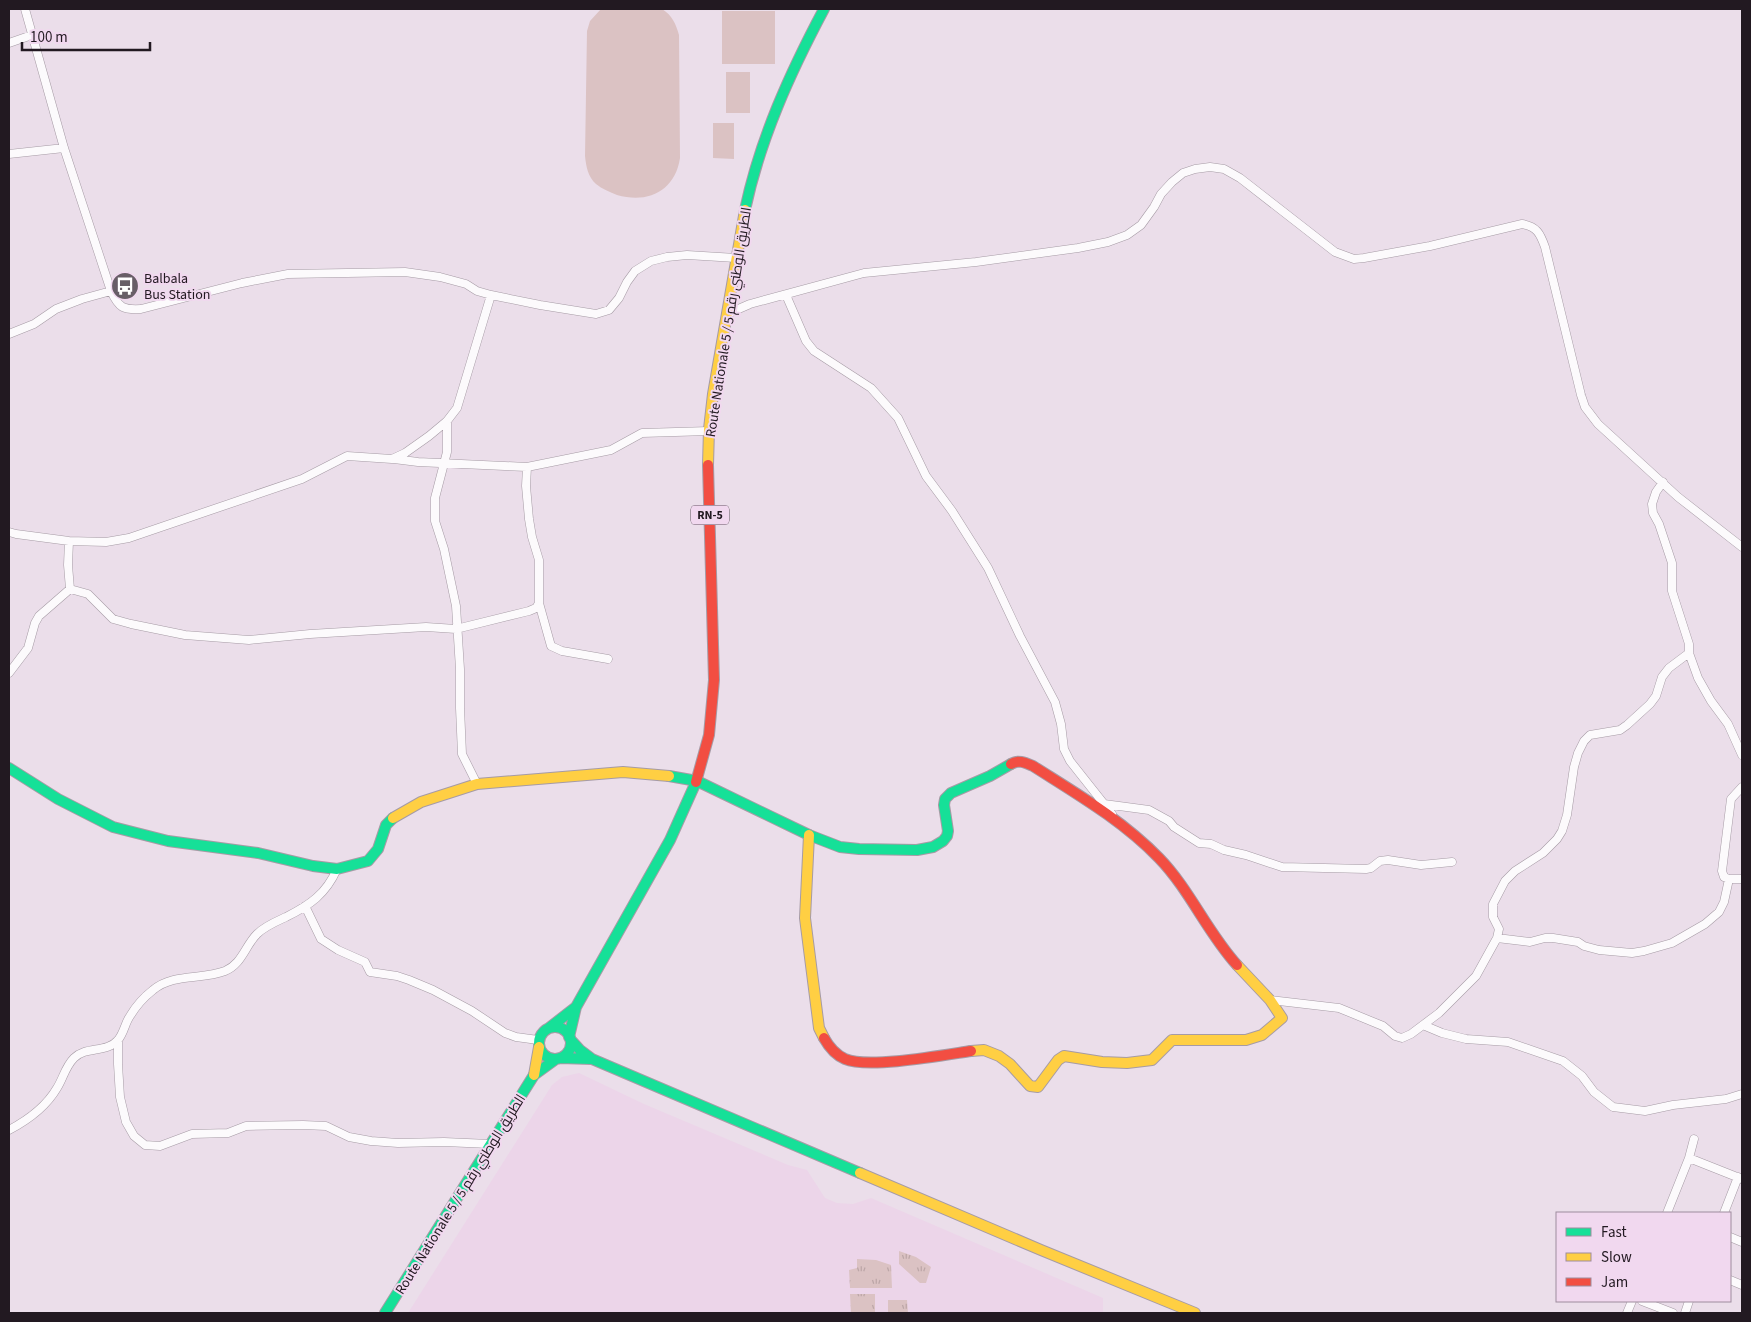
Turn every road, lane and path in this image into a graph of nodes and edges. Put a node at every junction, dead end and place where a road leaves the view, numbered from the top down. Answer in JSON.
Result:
{"nodes":[{"id":1,"x":25,"y":9,"type":"edge"},
{"id":2,"x":824,"y":9,"type":"edge"},
{"id":3,"x":32,"y":35,"type":"junction"},
{"id":4,"x":9,"y":43,"type":"edge"},
{"id":5,"x":64,"y":148,"type":"junction"},
{"id":6,"x":9,"y":154,"type":"edge"},
{"id":7,"x":736,"y":258,"type":"junction"},
{"id":8,"x":111,"y":292,"type":"junction"},
{"id":9,"x":490,"y":295,"type":"junction"},
{"id":10,"x":786,"y":295,"type":"junction"},
{"id":11,"x":727,"y":314,"type":"junction"},
{"id":12,"x":9,"y":334,"type":"edge"},
{"id":13,"x":447,"y":421,"type":"junction"},
{"id":14,"x":709,"y":431,"type":"junction"},
{"id":15,"x":392,"y":459,"type":"junction"},
{"id":16,"x":445,"y":463,"type":"junction"},
{"id":17,"x":527,"y":468,"type":"junction"},
{"id":18,"x":1663,"y":482,"type":"junction"},
{"id":19,"x":9,"y":532,"type":"edge"},
{"id":20,"x":69,"y":541,"type":"junction"},
{"id":21,"x":1742,"y":547,"type":"edge"},
{"id":22,"x":70,"y":589,"type":"junction"},
{"id":23,"x":538,"y":603,"type":"junction"},
{"id":24,"x":456,"y":629,"type":"junction"},
{"id":25,"x":1688,"y":653,"type":"junction"},
{"id":26,"x":608,"y":659,"type":"dead end"},
{"id":27,"x":9,"y":673,"type":"edge"},
{"id":28,"x":1742,"y":754,"type":"edge"},
{"id":29,"x":9,"y":768,"type":"edge"},
{"id":30,"x":697,"y":781,"type":"junction"},
{"id":31,"x":477,"y":784,"type":"junction"},
{"id":32,"x":1742,"y":787,"type":"edge"},
{"id":33,"x":1104,"y":804,"type":"junction"},
{"id":34,"x":1115,"y":819,"type":"junction"},
{"id":35,"x":809,"y":836,"type":"junction"},
{"id":36,"x":1452,"y":862,"type":"dead end"},
{"id":37,"x":337,"y":869,"type":"junction"},
{"id":38,"x":1728,"y":879,"type":"junction"},
{"id":39,"x":1742,"y":879,"type":"edge"},
{"id":40,"x":305,"y":906,"type":"junction"},
{"id":41,"x":1498,"y":938,"type":"junction"},
{"id":42,"x":1270,"y":1000,"type":"junction"},
{"id":43,"x":576,"y":1007,"type":"junction"},
{"id":44,"x":1423,"y":1025,"type":"junction"},
{"id":45,"x":549,"y":1028,"type":"junction"},
{"id":46,"x":570,"y":1038,"type":"junction"},
{"id":47,"x":118,"y":1040,"type":"junction"},
{"id":48,"x":539,"y":1044,"type":"junction"},
{"id":49,"x":558,"y":1059,"type":"junction"},
{"id":50,"x":592,"y":1059,"type":"junction"},
{"id":51,"x":534,"y":1075,"type":"junction"},
{"id":52,"x":1742,"y":1094,"type":"edge"},
{"id":53,"x":9,"y":1130,"type":"edge"},
{"id":54,"x":1694,"y":1139,"type":"dead end"},
{"id":55,"x":490,"y":1144,"type":"junction"},
{"id":56,"x":1689,"y":1158,"type":"junction"},
{"id":57,"x":1740,"y":1178,"type":"edge"},
{"id":58,"x":1667,"y":1212,"type":"edge"},
{"id":59,"x":1724,"y":1212,"type":"edge"},
{"id":60,"x":1645,"y":1302,"type":"edge"},
{"id":61,"x":385,"y":1313,"type":"edge"},
{"id":62,"x":1196,"y":1313,"type":"edge"},
{"id":63,"x":1673,"y":1313,"type":"edge"}],
"edges":[{"from":1,"to":3,"type":"street"},
{"from":2,"to":7,"type":"main road","name":"Route Nationale 5 / الطريق الوطني رقم 5","number":"RN-5"},
{"from":3,"to":4,"type":"street"},
{"from":3,"to":5,"type":"street"},
{"from":5,"to":6,"type":"street"},
{"from":5,"to":8,"type":"street"},
{"from":7,"to":9,"type":"street"},
{"from":7,"to":11,"type":"main road","name":"Route Nationale 5 / الطريق الوطني رقم 5","number":"RN-5"},
{"from":8,"to":9,"type":"street"},
{"from":8,"to":12,"type":"street"},
{"from":9,"to":13,"type":"street"},
{"from":10,"to":11,"type":"street"},
{"from":10,"to":18,"type":"street"},
{"from":10,"to":33,"type":"street"},
{"from":11,"to":14,"type":"main road","name":"Route Nationale 5 / الطريق الوطني رقم 5","number":"RN-5"},
{"from":13,"to":15,"type":"street"},
{"from":13,"to":16,"type":"street"},
{"from":14,"to":17,"type":"street"},
{"from":14,"to":30,"type":"main road","name":"Route Nationale 5 / الطريق الوطني رقم 5","number":"RN-5"},
{"from":15,"to":16,"type":"street"},
{"from":15,"to":20,"type":"street"},
{"from":16,"to":17,"type":"street"},
{"from":16,"to":24,"type":"street"},
{"from":17,"to":23,"type":"street"},
{"from":18,"to":21,"type":"street"},
{"from":18,"to":25,"type":"street"},
{"from":19,"to":20,"type":"street"},
{"from":20,"to":22,"type":"street"},
{"from":22,"to":24,"type":"street"},
{"from":22,"to":27,"type":"street"},
{"from":23,"to":24,"type":"street"},
{"from":23,"to":26,"type":"street"},
{"from":24,"to":31,"type":"street"},
{"from":25,"to":28,"type":"street"},
{"from":25,"to":41,"type":"street"},
{"from":29,"to":37,"type":"main road"},
{"from":30,"to":31,"type":"main road"},
{"from":30,"to":35,"type":"main road"},
{"from":30,"to":43,"type":"main road","name":"Route Nationale 5 / الطريق الوطني رقم 5","number":"RN-5"},
{"from":31,"to":37,"type":"main road"},
{"from":32,"to":38,"type":"street"},
{"from":33,"to":34,"type":"street"},
{"from":33,"to":36,"type":"street"},
{"from":34,"to":35,"type":"main road"},
{"from":34,"to":42,"type":"main road"},
{"from":35,"to":42,"type":"main road"},
{"from":37,"to":40,"type":"street"},
{"from":38,"to":39,"type":"street"},
{"from":38,"to":41,"type":"street"},
{"from":40,"to":47,"type":"street"},
{"from":40,"to":48,"type":"street"},
{"from":41,"to":44,"type":"street"},
{"from":42,"to":44,"type":"street"},
{"from":43,"to":45,"type":"main road","number":"RN-5"},
{"from":43,"to":46,"type":"main road","number":"RN-5"},
{"from":44,"to":52,"type":"street"},
{"from":45,"to":46,"type":"main road"},
{"from":45,"to":48,"type":"main road"},
{"from":46,"to":49,"type":"main road"},
{"from":46,"to":50,"type":"main road"},
{"from":47,"to":53,"type":"street"},
{"from":47,"to":55,"type":"street"},
{"from":48,"to":49,"type":"main road"},
{"from":48,"to":51,"type":"main road"},
{"from":49,"to":50,"type":"main road"},
{"from":49,"to":51,"type":"main road"},
{"from":50,"to":62,"type":"main road"},
{"from":51,"to":55,"type":"main road","name":"Route Nationale 5 / الطريق الوطني رقم 5"},
{"from":54,"to":56,"type":"street"},
{"from":55,"to":61,"type":"main road","name":"Route Nationale 5 / الطريق الوطني رقم 5"},
{"from":56,"to":57,"type":"street"},
{"from":56,"to":58,"type":"street"},
{"from":57,"to":59,"type":"street"},
{"from":60,"to":63,"type":"street"}]}
